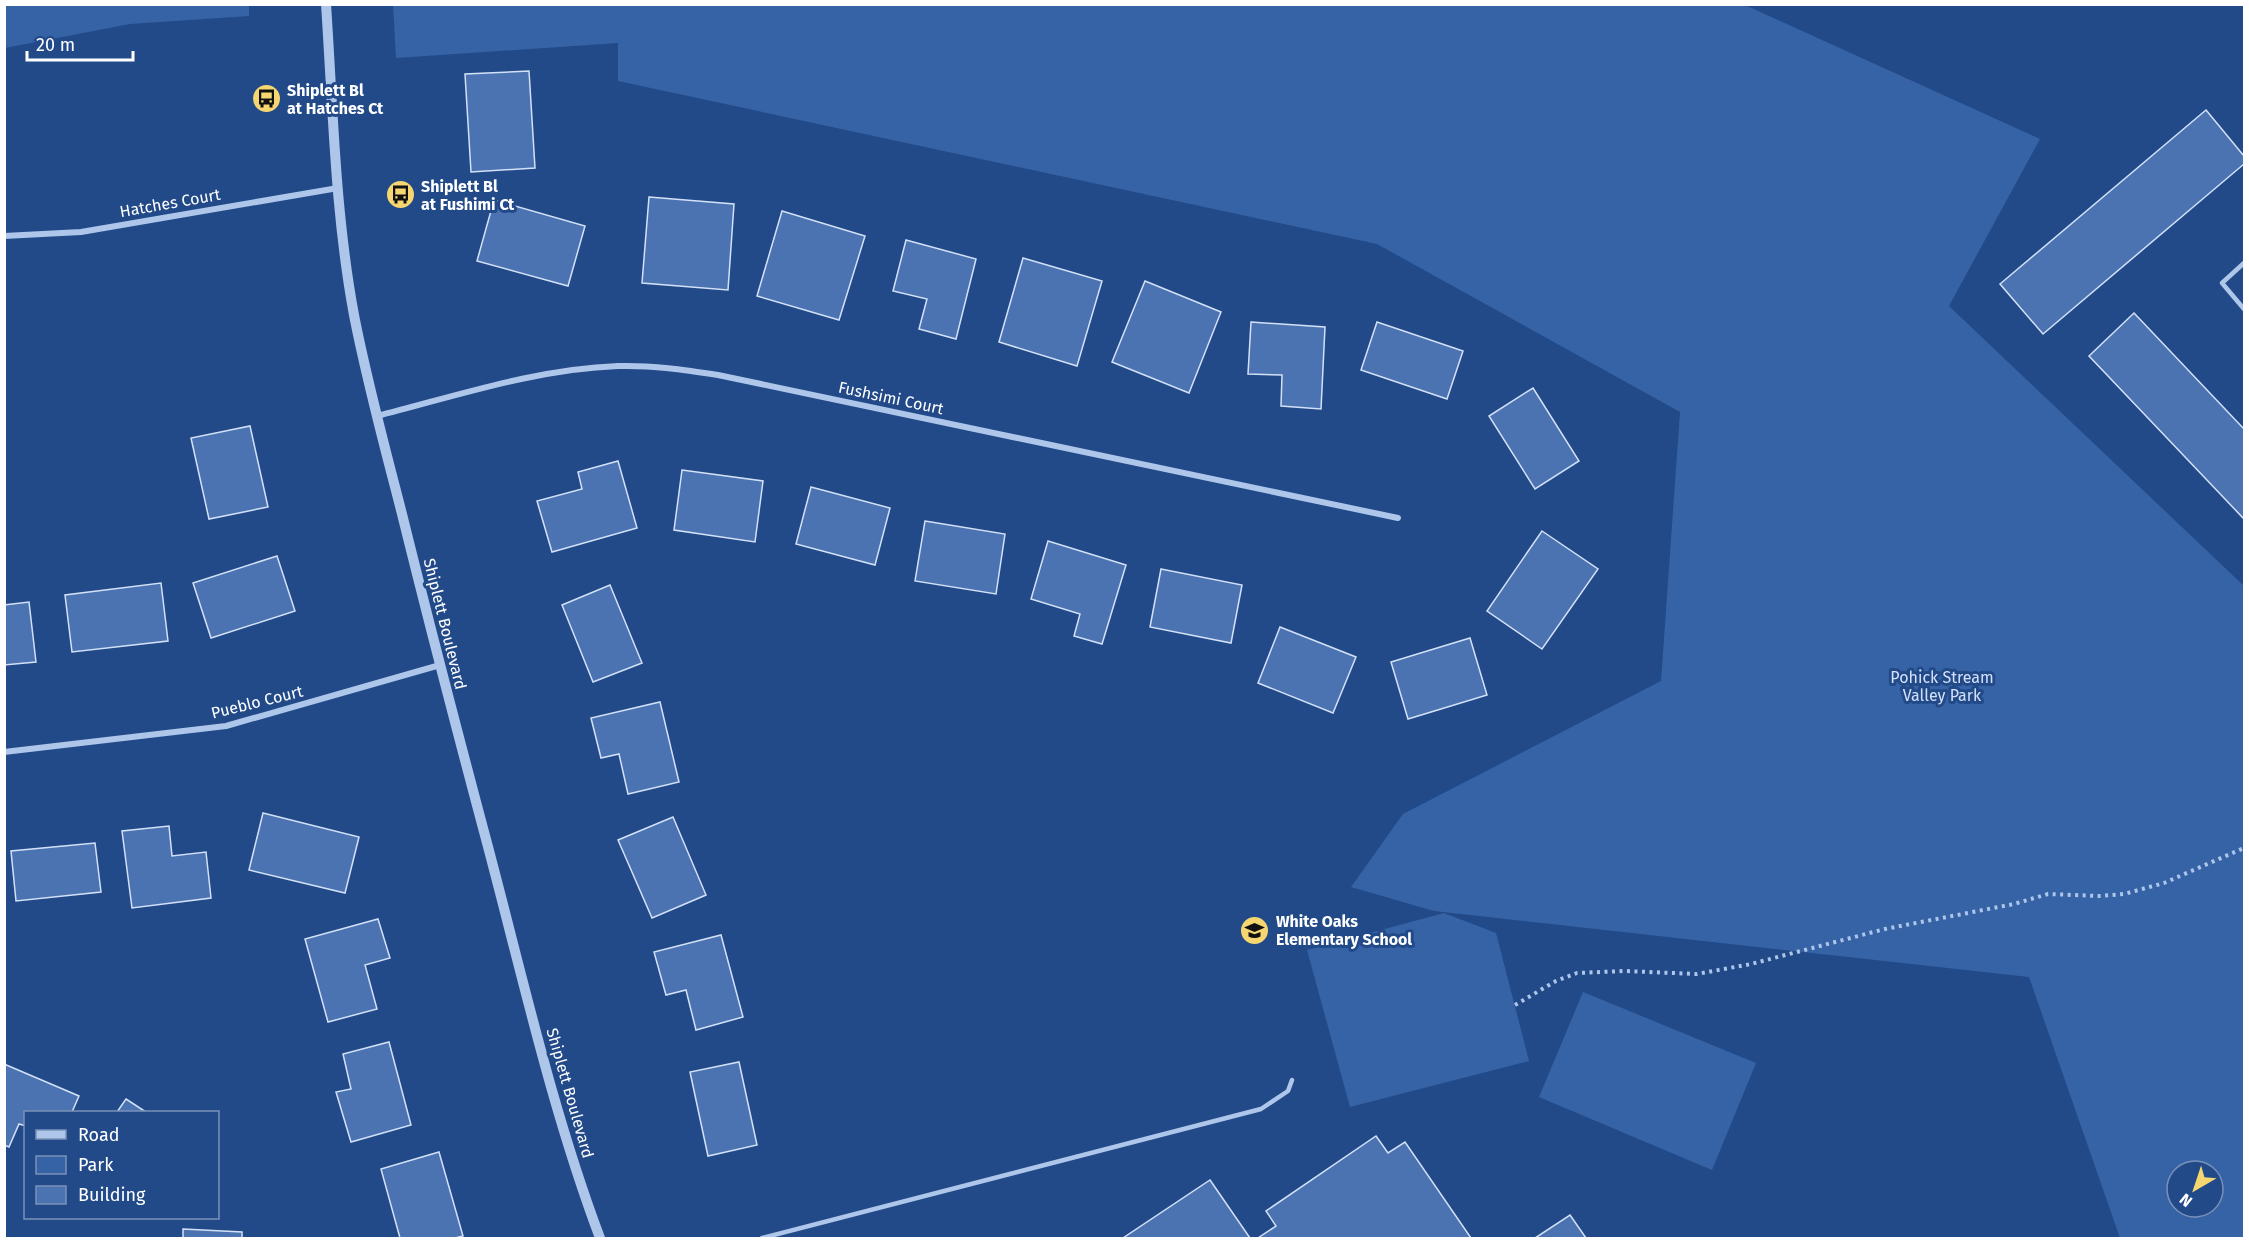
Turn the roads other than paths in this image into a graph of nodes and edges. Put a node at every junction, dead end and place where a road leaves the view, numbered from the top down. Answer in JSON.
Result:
{"nodes":[{"id":1,"x":326,"y":4,"type":"edge"},
{"id":2,"x":339,"y":188,"type":"junction"},
{"id":3,"x":4,"y":236,"type":"edge"},
{"id":4,"x":2244,"y":263,"type":"edge"},
{"id":5,"x":2244,"y":309,"type":"edge"},
{"id":6,"x":377,"y":416,"type":"junction"},
{"id":7,"x":1398,"y":518,"type":"dead end"},
{"id":8,"x":440,"y":665,"type":"junction"},
{"id":9,"x":4,"y":752,"type":"edge"},
{"id":10,"x":1292,"y":1080,"type":"dead end"},
{"id":11,"x":600,"y":1239,"type":"edge"},
{"id":12,"x":762,"y":1239,"type":"edge"}],
"edges":[{"from":1,"to":2,"type":"street","name":"Shiplett Boulevard"},
{"from":2,"to":3,"type":"street","name":"Hatches Court"},
{"from":2,"to":6,"type":"street","name":"Shiplett Boulevard"},
{"from":4,"to":5,"type":"lane"},
{"from":6,"to":7,"type":"street","name":"Fushsimi Court"},
{"from":6,"to":8,"type":"street","name":"Shiplett Boulevard"},
{"from":8,"to":9,"type":"street","name":"Pueblo Court"},
{"from":8,"to":11,"type":"street","name":"Shiplett Boulevard"},
{"from":10,"to":12,"type":"lane"}]}
